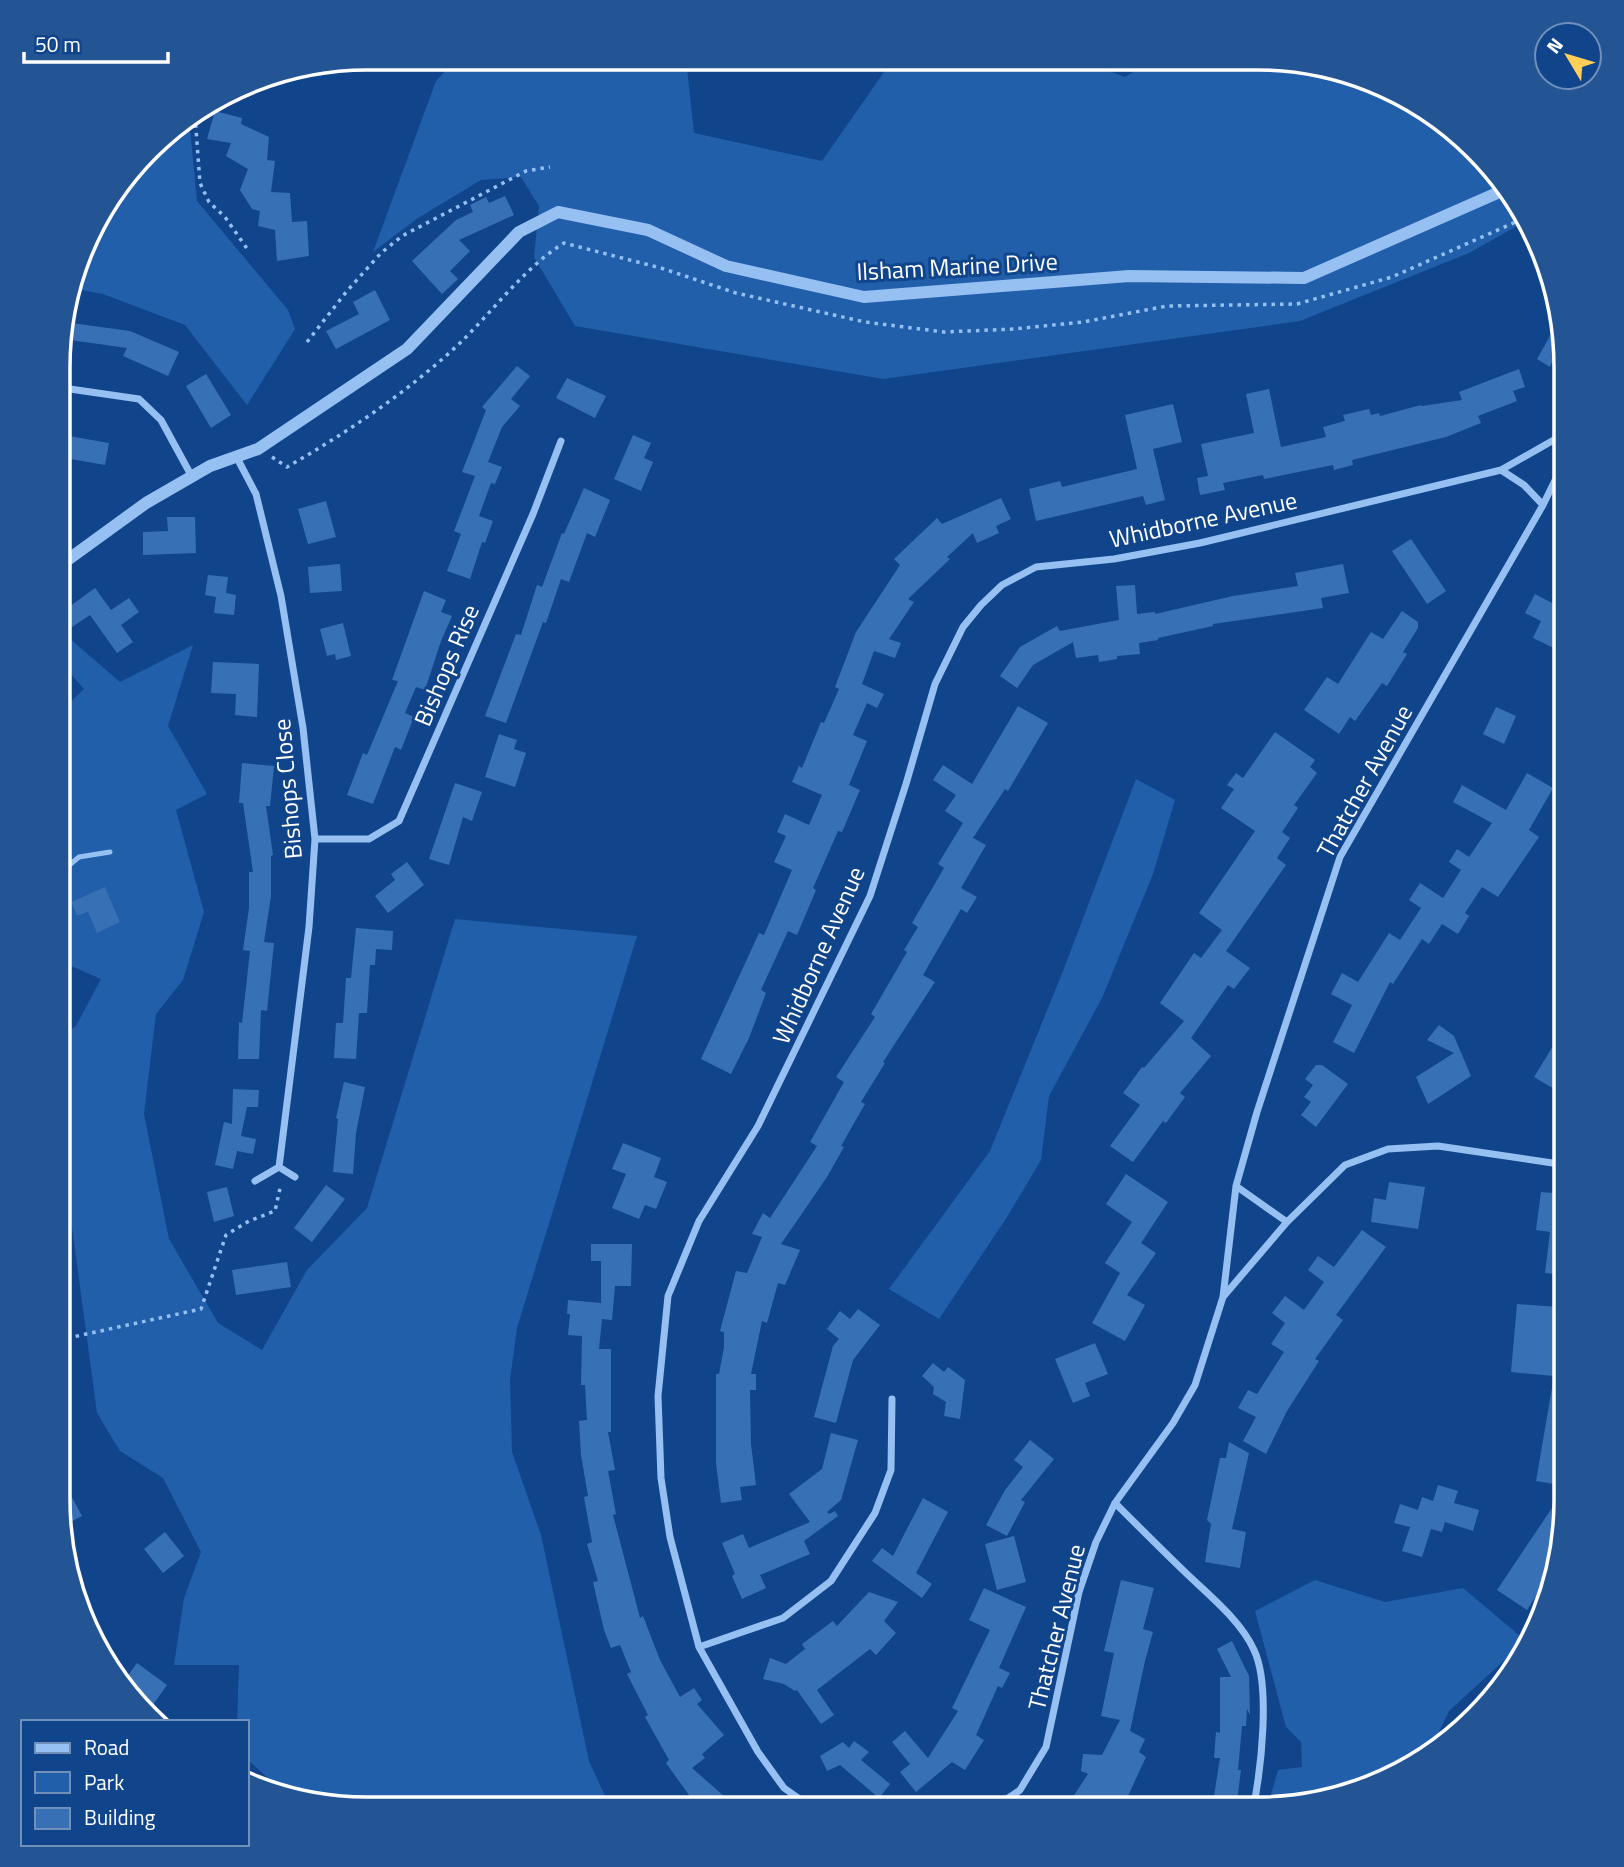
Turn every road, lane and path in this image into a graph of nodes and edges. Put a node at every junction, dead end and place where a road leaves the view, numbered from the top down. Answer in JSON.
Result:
{"nodes":[{"id":1,"x":196,"y":124,"type":"edge"},
{"id":2,"x":550,"y":166,"type":"dead end"},
{"id":3,"x":1498,"y":193,"type":"edge"},
{"id":4,"x":1516,"y":222,"type":"edge"},
{"id":5,"x":248,"y":250,"type":"dead end"},
{"id":6,"x":307,"y":342,"type":"dead end"},
{"id":7,"x":70,"y":389,"type":"edge"},
{"id":8,"x":1554,"y":440,"type":"edge"},
{"id":9,"x":561,"y":441,"type":"dead end"},
{"id":10,"x":258,"y":449,"type":"junction"},
{"id":11,"x":236,"y":456,"type":"junction"},
{"id":12,"x":1501,"y":470,"type":"junction"},
{"id":13,"x":191,"y":475,"type":"junction"},
{"id":14,"x":1554,"y":483,"type":"edge"},
{"id":15,"x":1543,"y":505,"type":"junction"},
{"id":16,"x":70,"y":558,"type":"edge"},
{"id":17,"x":315,"y":839,"type":"junction"},
{"id":18,"x":110,"y":852,"type":"dead end"},
{"id":19,"x":70,"y":864,"type":"edge"},
{"id":20,"x":1554,"y":1163,"type":"edge"},
{"id":21,"x":282,"y":1170,"type":"junction"},
{"id":22,"x":295,"y":1177,"type":"dead end"},
{"id":23,"x":256,"y":1181,"type":"dead end"},
{"id":24,"x":1236,"y":1186,"type":"junction"},
{"id":25,"x":1287,"y":1222,"type":"junction"},
{"id":26,"x":1223,"y":1297,"type":"junction"},
{"id":27,"x":70,"y":1338,"type":"edge"},
{"id":28,"x":892,"y":1399,"type":"dead end"},
{"id":29,"x":1115,"y":1503,"type":"junction"},
{"id":30,"x":699,"y":1647,"type":"junction"},
{"id":31,"x":797,"y":1797,"type":"edge"},
{"id":32,"x":1010,"y":1797,"type":"edge"},
{"id":33,"x":1256,"y":1797,"type":"edge"}],
"edges":[{"from":1,"to":5,"type":"path"},
{"from":2,"to":6,"type":"path"},
{"from":3,"to":10,"type":"street","name":"Ilsham Marine Drive"},
{"from":4,"to":10,"type":"path"},
{"from":7,"to":13,"type":"street"},
{"from":8,"to":12,"type":"street","name":"Whidborne Avenue"},
{"from":9,"to":17,"type":"street","name":"Bishops Rise"},
{"from":10,"to":11,"type":"street","name":"Ilsham Marine Drive"},
{"from":11,"to":13,"type":"street","name":"Ilsham Marine Drive"},
{"from":11,"to":17,"type":"street","name":"Bishops Close"},
{"from":12,"to":15,"type":"street"},
{"from":12,"to":30,"type":"street","name":"Whidborne Avenue"},
{"from":13,"to":16,"type":"street","name":"Ilsham Marine Drive"},
{"from":14,"to":15,"type":"street","name":"Thatcher Avenue"},
{"from":15,"to":24,"type":"street","name":"Thatcher Avenue"},
{"from":17,"to":21,"type":"street","name":"Bishops Close"},
{"from":18,"to":19,"type":"lane"},
{"from":20,"to":25,"type":"street","name":"Thatcher Avenue"},
{"from":21,"to":22,"type":"street"},
{"from":21,"to":23,"type":"street"},
{"from":21,"to":27,"type":"path"},
{"from":24,"to":25,"type":"street"},
{"from":24,"to":26,"type":"street","name":"Thatcher Avenue"},
{"from":25,"to":26,"type":"street","name":"Thatcher Avenue"},
{"from":26,"to":29,"type":"street","name":"Thatcher Avenue"},
{"from":28,"to":30,"type":"street"},
{"from":29,"to":32,"type":"street","name":"Thatcher Avenue"},
{"from":29,"to":33,"type":"street"},
{"from":30,"to":31,"type":"street","name":"Whidborne Avenue"}]}
